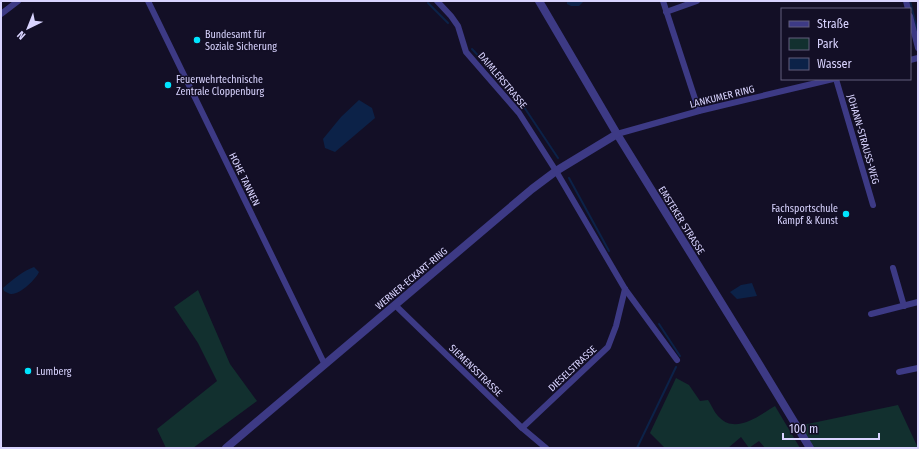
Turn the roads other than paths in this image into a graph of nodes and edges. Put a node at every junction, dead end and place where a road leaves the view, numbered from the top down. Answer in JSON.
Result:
{"nodes":[{"id":1,"x":18,"y":1,"type":"edge"},
{"id":2,"x":148,"y":1,"type":"edge"},
{"id":3,"x":437,"y":1,"type":"edge"},
{"id":4,"x":539,"y":1,"type":"edge"},
{"id":5,"x":663,"y":1,"type":"edge"},
{"id":6,"x":697,"y":1,"type":"edge"},
{"id":7,"x":666,"y":12,"type":"junction"},
{"id":8,"x":1,"y":14,"type":"edge"},
{"id":9,"x":911,"y":20,"type":"edge"},
{"id":10,"x":918,"y":48,"type":"edge"},
{"id":11,"x":829,"y":80,"type":"edge"},
{"id":12,"x":836,"y":80,"type":"edge"},
{"id":13,"x":700,"y":111,"type":"junction"},
{"id":14,"x":617,"y":134,"type":"junction"},
{"id":15,"x":556,"y":171,"type":"junction"},
{"id":16,"x":873,"y":205,"type":"dead end"},
{"id":17,"x":893,"y":268,"type":"dead end"},
{"id":18,"x":625,"y":289,"type":"junction"},
{"id":19,"x":918,"y":302,"type":"edge"},
{"id":20,"x":394,"y":305,"type":"junction"},
{"id":21,"x":904,"y":306,"type":"junction"},
{"id":22,"x":871,"y":314,"type":"dead end"},
{"id":23,"x":677,"y":360,"type":"dead end"},
{"id":24,"x":325,"y":365,"type":"junction"},
{"id":25,"x":918,"y":368,"type":"edge"},
{"id":26,"x":899,"y":372,"type":"dead end"},
{"id":27,"x":522,"y":428,"type":"junction"},
{"id":28,"x":226,"y":448,"type":"edge"},
{"id":29,"x":546,"y":448,"type":"edge"},
{"id":30,"x":810,"y":448,"type":"edge"}],
"edges":[{"from":1,"to":8,"type":"street"},
{"from":2,"to":24,"type":"street","name":"HOHE TANNEN"},
{"from":3,"to":15,"type":"street","name":"DAIMLERSTRASSE"},
{"from":4,"to":14,"type":"street","name":"EMSTEKER STRASSE"},
{"from":5,"to":7,"type":"street"},
{"from":6,"to":7,"type":"street"},
{"from":7,"to":13,"type":"street"},
{"from":9,"to":10,"type":"street"},
{"from":11,"to":13,"type":"street","name":"LANKUMER RING"},
{"from":12,"to":16,"type":"street","name":"JOHANN-STRAUSS-WEG"},
{"from":13,"to":14,"type":"street","name":"LANKUMER RING"},
{"from":14,"to":15,"type":"street","name":"WERNER-ECKART-RING"},
{"from":14,"to":30,"type":"street","name":"EMSTEKER STRASSE"},
{"from":15,"to":18,"type":"street"},
{"from":15,"to":20,"type":"street","name":"WERNER-ECKART-RING"},
{"from":17,"to":21,"type":"street"},
{"from":18,"to":23,"type":"street"},
{"from":18,"to":27,"type":"street","name":"DIESELSTRASSE"},
{"from":19,"to":21,"type":"street"},
{"from":20,"to":24,"type":"street","name":"WERNER-ECKART-RING"},
{"from":20,"to":27,"type":"street","name":"SIEMENSSTRASSE"},
{"from":21,"to":22,"type":"street"},
{"from":24,"to":28,"type":"street","name":"WERNER-ECKART-RING"},
{"from":25,"to":26,"type":"street"},
{"from":27,"to":29,"type":"street","name":"SIEMENSSTRASSE"}]}
